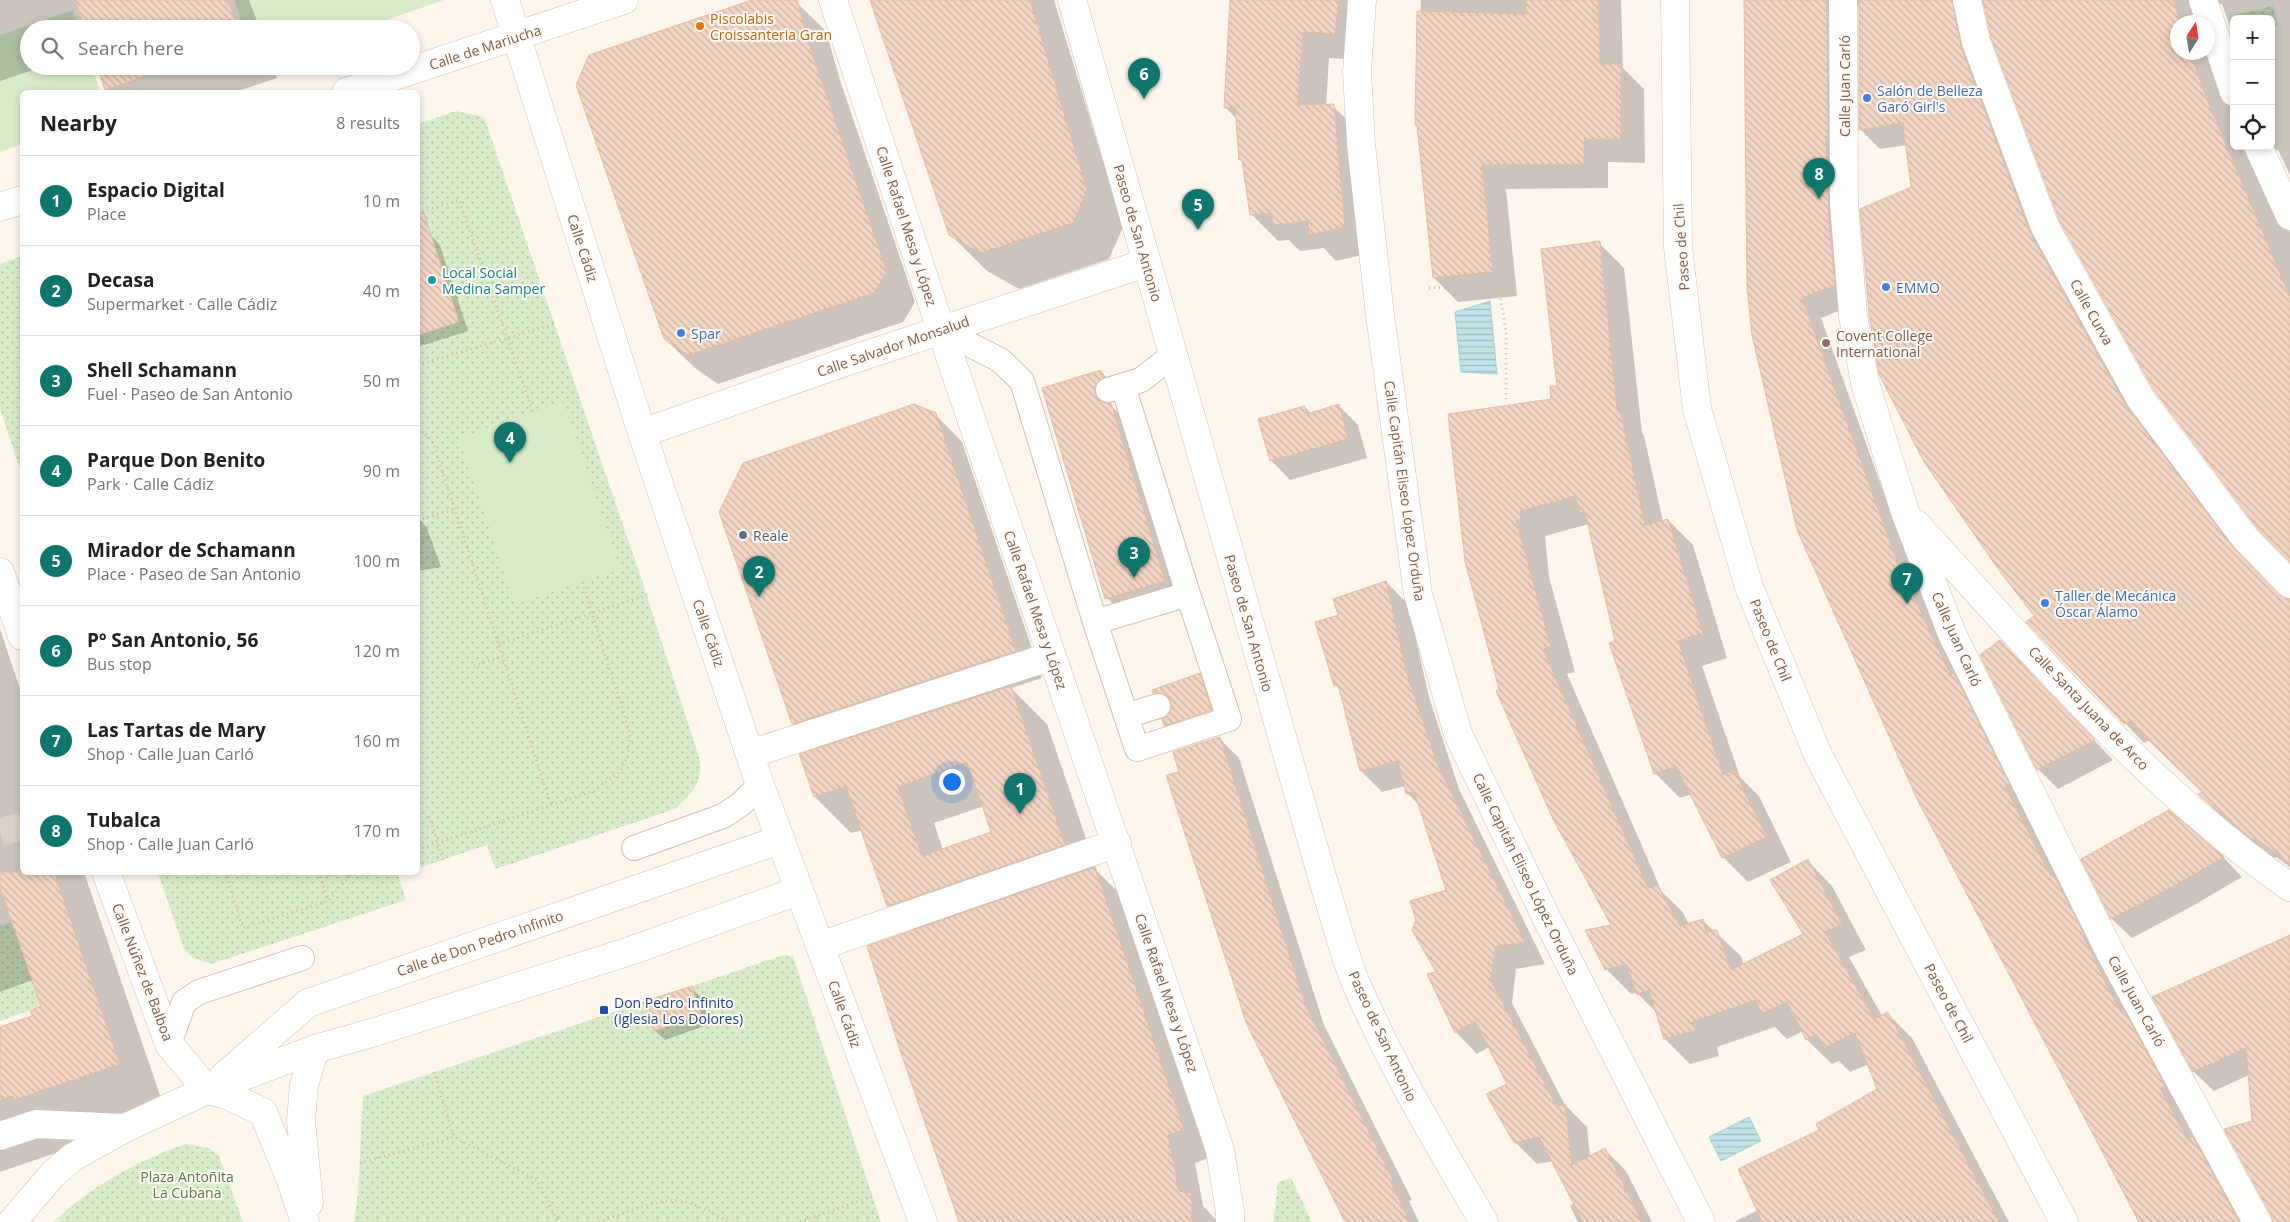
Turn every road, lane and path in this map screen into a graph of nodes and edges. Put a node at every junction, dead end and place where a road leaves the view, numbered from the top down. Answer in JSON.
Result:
{"nodes":[{"id":1,"x":505,"y":0,"type":"edge"},
{"id":2,"x":624,"y":0,"type":"edge"},
{"id":3,"x":833,"y":0,"type":"edge"},
{"id":4,"x":1072,"y":0,"type":"edge"},
{"id":5,"x":1362,"y":0,"type":"edge"},
{"id":6,"x":1676,"y":0,"type":"edge"},
{"id":7,"x":1843,"y":0,"type":"edge"},
{"id":8,"x":1967,"y":0,"type":"edge"},
{"id":9,"x":2203,"y":0,"type":"edge"},
{"id":10,"x":516,"y":37,"type":"junction"},
{"id":11,"x":420,"y":68,"type":"edge"},
{"id":12,"x":399,"y":75,"type":"edge"},
{"id":13,"x":2230,"y":80,"type":"edge"},
{"id":14,"x":352,"y":90,"type":"edge"},
{"id":15,"x":2260,"y":150,"type":"edge"},
{"id":16,"x":20,"y":201,"type":"edge"},
{"id":17,"x":0,"y":207,"type":"edge"},
{"id":18,"x":420,"y":212,"type":"edge"},
{"id":19,"x":2290,"y":216,"type":"edge"},
{"id":20,"x":1146,"y":263,"type":"junction"},
{"id":21,"x":1489,"y":272,"type":"dead end"},
{"id":22,"x":1429,"y":288,"type":"dead end"},
{"id":23,"x":1498,"y":290,"type":"junction"},
{"id":24,"x":554,"y":324,"type":"dead end"},
{"id":25,"x":941,"y":330,"type":"junction"},
{"id":26,"x":506,"y":338,"type":"junction"},
{"id":27,"x":1172,"y":356,"type":"junction"},
{"id":28,"x":420,"y":364,"type":"edge"},
{"id":29,"x":1506,"y":400,"type":"dead end"},
{"id":30,"x":533,"y":412,"type":"dead end"},
{"id":31,"x":420,"y":430,"type":"edge"},
{"id":32,"x":642,"y":433,"type":"junction"},
{"id":33,"x":455,"y":509,"type":"junction"},
{"id":34,"x":1905,"y":512,"type":"junction"},
{"id":35,"x":420,"y":519,"type":"edge"},
{"id":36,"x":0,"y":572,"type":"edge"},
{"id":37,"x":582,"y":581,"type":"dead end"},
{"id":38,"x":2290,"y":584,"type":"edge"},
{"id":39,"x":1188,"y":594,"type":"junction"},
{"id":40,"x":647,"y":596,"type":"dead end"},
{"id":41,"x":592,"y":613,"type":"junction"},
{"id":42,"x":1095,"y":622,"type":"junction"},
{"id":43,"x":20,"y":630,"type":"edge"},
{"id":44,"x":499,"y":644,"type":"junction"},
{"id":45,"x":503,"y":656,"type":"junction"},
{"id":46,"x":1052,"y":656,"type":"junction"},
{"id":47,"x":474,"y":666,"type":"dead end"},
{"id":48,"x":1158,"y":706,"type":"dead end"},
{"id":49,"x":1126,"y":716,"type":"junction"},
{"id":50,"x":750,"y":754,"type":"junction"},
{"id":51,"x":760,"y":785,"type":"junction"},
{"id":52,"x":551,"y":805,"type":"junction"},
{"id":53,"x":429,"y":816,"type":"dead end"},
{"id":54,"x":779,"y":840,"type":"junction"},
{"id":55,"x":438,"y":843,"type":"junction"},
{"id":56,"x":1117,"y":843,"type":"junction"},
{"id":57,"x":634,"y":848,"type":"dead end"},
{"id":58,"x":420,"y":849,"type":"edge"},
{"id":59,"x":443,"y":860,"type":"dead end"},
{"id":60,"x":107,"y":875,"type":"edge"},
{"id":61,"x":226,"y":875,"type":"edge"},
{"id":62,"x":319,"y":875,"type":"edge"},
{"id":63,"x":350,"y":875,"type":"edge"},
{"id":64,"x":2290,"y":887,"type":"edge"},
{"id":65,"x":798,"y":891,"type":"junction"},
{"id":66,"x":328,"y":901,"type":"junction"},
{"id":67,"x":820,"y":946,"type":"junction"},
{"id":68,"x":302,"y":958,"type":"dead end"},
{"id":69,"x":169,"y":1044,"type":"junction"},
{"id":70,"x":315,"y":1049,"type":"junction"},
{"id":71,"x":434,"y":1072,"type":"dead end"},
{"id":72,"x":207,"y":1090,"type":"junction"},
{"id":73,"x":125,"y":1128,"type":"junction"},
{"id":74,"x":0,"y":1136,"type":"edge"},
{"id":75,"x":454,"y":1137,"type":"junction"},
{"id":76,"x":360,"y":1163,"type":"dead end"},
{"id":77,"x":873,"y":1196,"type":"dead end"},
{"id":78,"x":12,"y":1222,"type":"edge"},
{"id":79,"x":306,"y":1222,"type":"edge"},
{"id":80,"x":311,"y":1222,"type":"edge"},
{"id":81,"x":558,"y":1222,"type":"edge"},
{"id":82,"x":599,"y":1222,"type":"edge"},
{"id":83,"x":728,"y":1222,"type":"edge"},
{"id":84,"x":800,"y":1222,"type":"edge"},
{"id":85,"x":922,"y":1222,"type":"edge"},
{"id":86,"x":1230,"y":1222,"type":"edge"},
{"id":87,"x":1484,"y":1222,"type":"edge"},
{"id":88,"x":1701,"y":1222,"type":"edge"},
{"id":89,"x":2064,"y":1222,"type":"edge"},
{"id":90,"x":2257,"y":1222,"type":"edge"}],
"edges":[{"from":1,"to":10,"type":"street","name":"Calle Cádiz"},
{"from":2,"to":10,"type":"street","name":"Calle de Mariucha"},
{"from":3,"to":25,"type":"street","name":"Calle Rafael Mesa y López"},
{"from":4,"to":20,"type":"street","name":"Paseo de San Antonio"},
{"from":5,"to":88,"type":"street","name":"Calle Capitán Eliseo López Orduña"},
{"from":6,"to":89,"type":"street","name":"Paseo de Chil"},
{"from":7,"to":34,"type":"street","name":"Calle Juan Carló"},
{"from":8,"to":38,"type":"street","name":"Calle Curva"},
{"from":9,"to":13,"type":"street"},
{"from":10,"to":11,"type":"street","name":"Calle de Mariucha"},
{"from":10,"to":32,"type":"street","name":"Calle Cádiz"},
{"from":12,"to":14,"type":"street","name":"Calle de Mariucha"},
{"from":15,"to":19,"type":"street"},
{"from":16,"to":17,"type":"street"},
{"from":18,"to":26,"type":"path"},
{"from":20,"to":25,"type":"street","name":"Calle Salvador Monsalud"},
{"from":20,"to":27,"type":"street","name":"Paseo de San Antonio"},
{"from":21,"to":23,"type":"path"},
{"from":22,"to":23,"type":"path"},
{"from":23,"to":29,"type":"path"},
{"from":24,"to":26,"type":"path"},
{"from":25,"to":32,"type":"street","name":"Calle Salvador Monsalud"},
{"from":25,"to":42,"type":"lane"},
{"from":25,"to":46,"type":"street","name":"Calle Rafael Mesa y López"},
{"from":26,"to":28,"type":"path"},
{"from":26,"to":30,"type":"path"},
{"from":27,"to":39,"type":"lane"},
{"from":27,"to":87,"type":"street","name":"Paseo de San Antonio"},
{"from":31,"to":33,"type":"path"},
{"from":32,"to":50,"type":"street","name":"Calle Cádiz"},
{"from":33,"to":35,"type":"path"},
{"from":33,"to":44,"type":"path"},
{"from":34,"to":64,"type":"street","name":"Calle Santa Juana de Arco"},
{"from":34,"to":90,"type":"street","name":"Calle Juan Carló"},
{"from":36,"to":43,"type":"street"},
{"from":37,"to":41,"type":"path"},
{"from":39,"to":42,"type":"lane"},
{"from":39,"to":49,"type":"lane"},
{"from":40,"to":41,"type":"path"},
{"from":41,"to":44,"type":"path"},
{"from":41,"to":52,"type":"path"},
{"from":42,"to":49,"type":"lane"},
{"from":44,"to":45,"type":"path"},
{"from":45,"to":47,"type":"path"},
{"from":45,"to":52,"type":"path"},
{"from":46,"to":50,"type":"street"},
{"from":46,"to":56,"type":"street","name":"Calle Rafael Mesa y López"},
{"from":48,"to":49,"type":"lane"},
{"from":50,"to":51,"type":"street","name":"Calle Cádiz"},
{"from":51,"to":54,"type":"street","name":"Calle Cádiz"},
{"from":51,"to":57,"type":"lane"},
{"from":52,"to":55,"type":"path"},
{"from":53,"to":55,"type":"path"},
{"from":54,"to":65,"type":"street","name":"Calle Cádiz"},
{"from":54,"to":72,"type":"street","name":"Calle de Don Pedro Infinito"},
{"from":55,"to":58,"type":"path"},
{"from":55,"to":59,"type":"path"},
{"from":56,"to":67,"type":"street"},
{"from":56,"to":86,"type":"street","name":"Calle Rafael Mesa y López"},
{"from":60,"to":69,"type":"street","name":"Calle Núñez de Balboa"},
{"from":61,"to":66,"type":"path"},
{"from":62,"to":66,"type":"path"},
{"from":63,"to":66,"type":"path"},
{"from":65,"to":67,"type":"street","name":"Calle Cádiz"},
{"from":65,"to":70,"type":"street","name":"Calle de Don Pedro Infinito"},
{"from":67,"to":85,"type":"street","name":"Calle Cádiz"},
{"from":68,"to":69,"type":"lane"},
{"from":69,"to":72,"type":"street","name":"Calle Núñez de Balboa"},
{"from":70,"to":72,"type":"street","name":"Calle de Don Pedro Infinito"},
{"from":70,"to":80,"type":"street"},
{"from":71,"to":75,"type":"path"},
{"from":72,"to":73,"type":"street","name":"Calle de Don Pedro Infinito"},
{"from":72,"to":79,"type":"street"},
{"from":73,"to":74,"type":"street"},
{"from":73,"to":78,"type":"street","name":"Calle de Don Pedro Infinito"},
{"from":75,"to":76,"type":"path"},
{"from":75,"to":81,"type":"path"},
{"from":77,"to":84,"type":"path"},
{"from":82,"to":83,"type":"path"}]}
